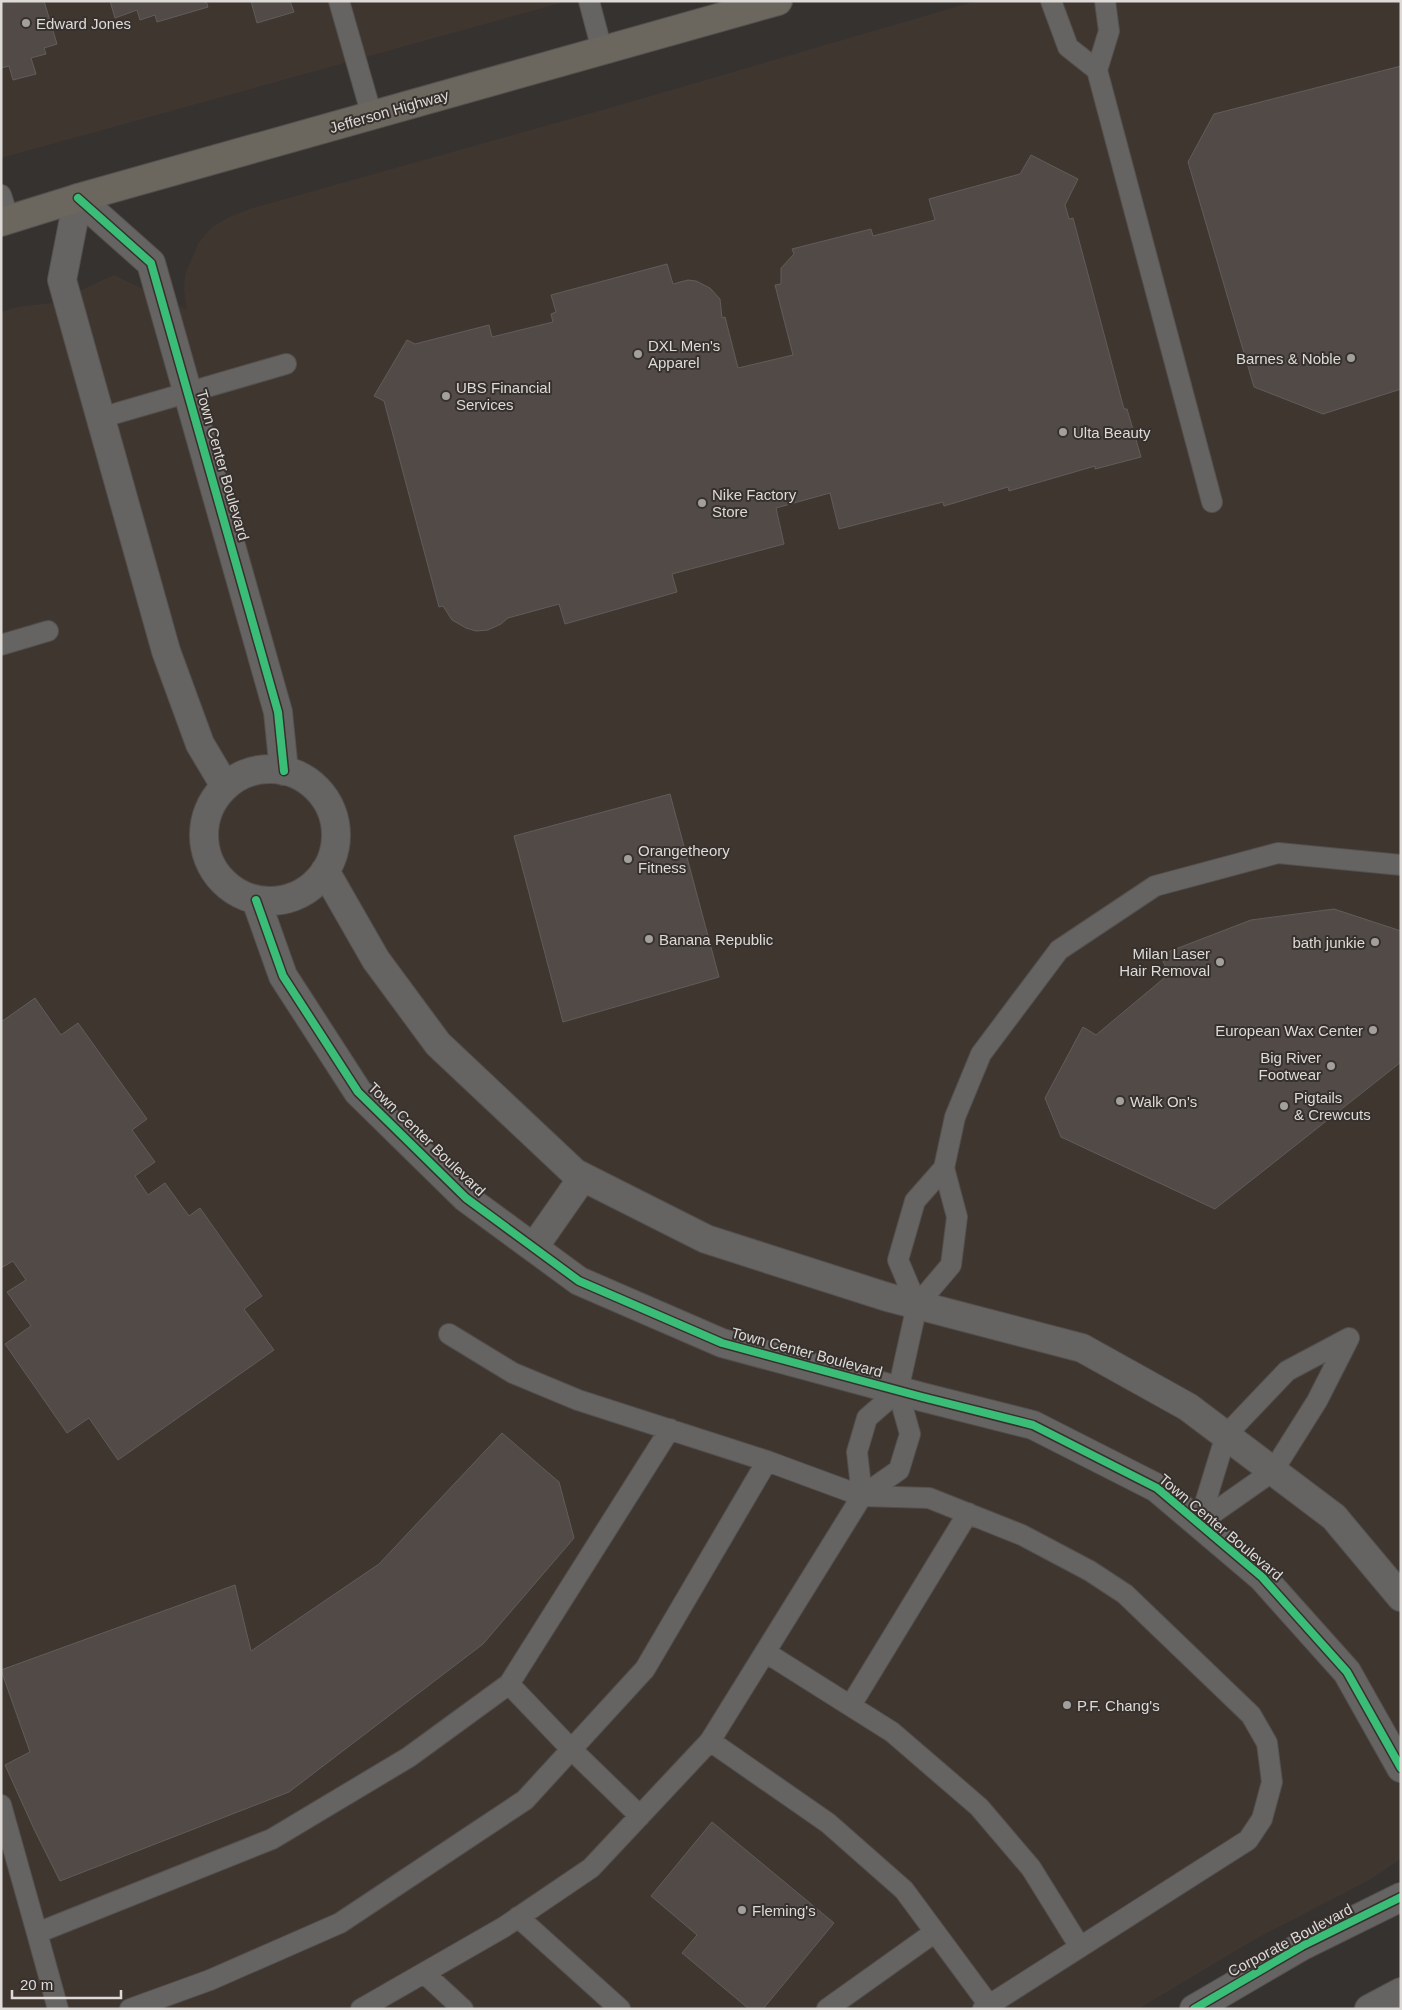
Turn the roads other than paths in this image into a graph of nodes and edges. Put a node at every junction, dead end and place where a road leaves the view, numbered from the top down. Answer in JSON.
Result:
{"nodes":[{"id":1,"x":339,"y":1,"type":"edge"},
{"id":2,"x":589,"y":1,"type":"edge"},
{"id":3,"x":778,"y":1,"type":"edge"},
{"id":4,"x":1051,"y":1,"type":"edge"},
{"id":5,"x":1105,"y":1,"type":"edge"},
{"id":6,"x":602,"y":50,"type":"junction"},
{"id":7,"x":1096,"y":70,"type":"junction"},
{"id":8,"x":372,"y":116,"type":"junction"},
{"id":9,"x":1,"y":195,"type":"edge"},
{"id":10,"x":78,"y":198,"type":"junction"},
{"id":11,"x":5,"y":221,"type":"edge"},
{"id":12,"x":286,"y":364,"type":"dead end"},
{"id":13,"x":188,"y":392,"type":"junction"},
{"id":14,"x":100,"y":418,"type":"junction"},
{"id":15,"x":1212,"y":502,"type":"dead end"},
{"id":16,"x":48,"y":632,"type":"dead end"},
{"id":17,"x":1,"y":644,"type":"edge"},
{"id":18,"x":284,"y":770,"type":"junction"},
{"id":19,"x":225,"y":786,"type":"junction"},
{"id":20,"x":1401,"y":865,"type":"edge"},
{"id":21,"x":325,"y":871,"type":"junction"},
{"id":22,"x":256,"y":900,"type":"junction"},
{"id":23,"x":944,"y":1168,"type":"junction"},
{"id":24,"x":583,"y":1177,"type":"junction"},
{"id":25,"x":534,"y":1247,"type":"junction"},
{"id":26,"x":917,"y":1305,"type":"junction"},
{"id":27,"x":449,"y":1334,"type":"dead end"},
{"id":28,"x":898,"y":1391,"type":"junction"},
{"id":29,"x":670,"y":1429,"type":"junction"},
{"id":30,"x":1226,"y":1435,"type":"junction"},
{"id":31,"x":767,"y":1461,"type":"junction"},
{"id":32,"x":1273,"y":1471,"type":"junction"},
{"id":33,"x":862,"y":1496,"type":"junction"},
{"id":34,"x":968,"y":1513,"type":"junction"},
{"id":35,"x":1199,"y":1523,"type":"junction"},
{"id":36,"x":1401,"y":1597,"type":"edge"},
{"id":37,"x":765,"y":1652,"type":"junction"},
{"id":38,"x":509,"y":1684,"type":"junction"},
{"id":39,"x":851,"y":1706,"type":"junction"},
{"id":40,"x":710,"y":1741,"type":"junction"},
{"id":41,"x":572,"y":1750,"type":"junction"},
{"id":42,"x":1401,"y":1768,"type":"edge"},
{"id":43,"x":1,"y":1805,"type":"edge"},
{"id":44,"x":640,"y":1816,"type":"junction"},
{"id":45,"x":1401,"y":1897,"type":"edge"},
{"id":46,"x":518,"y":1917,"type":"junction"},
{"id":47,"x":935,"y":1932,"type":"junction"},
{"id":48,"x":37,"y":1934,"type":"junction"},
{"id":49,"x":1080,"y":1947,"type":"junction"},
{"id":50,"x":424,"y":1973,"type":"junction"},
{"id":51,"x":1401,"y":1992,"type":"edge"},
{"id":52,"x":986,"y":2007,"type":"edge"},
{"id":53,"x":58,"y":2009,"type":"edge"},
{"id":54,"x":130,"y":2009,"type":"edge"},
{"id":55,"x":361,"y":2009,"type":"edge"},
{"id":56,"x":463,"y":2009,"type":"edge"},
{"id":57,"x":620,"y":2009,"type":"edge"},
{"id":58,"x":826,"y":2009,"type":"edge"},
{"id":59,"x":1194,"y":2009,"type":"edge"},
{"id":60,"x":1369,"y":2009,"type":"edge"}],
"edges":[{"from":1,"to":8,"type":"lane"},
{"from":2,"to":6,"type":"lane"},
{"from":3,"to":6,"type":"main road","name":"Jefferson Highway"},
{"from":4,"to":7,"type":"lane"},
{"from":5,"to":7,"type":"lane"},
{"from":6,"to":8,"type":"main road","name":"Jefferson Highway"},
{"from":7,"to":15,"type":"lane"},
{"from":8,"to":10,"type":"main road","name":"Jefferson Highway"},
{"from":9,"to":11,"type":"lane"},
{"from":10,"to":11,"type":"main road","name":"Jefferson Highway"},
{"from":10,"to":13,"type":"street","name":"Town Center Boulevard"},
{"from":10,"to":14,"type":"street"},
{"from":12,"to":13,"type":"lane"},
{"from":13,"to":14,"type":"lane"},
{"from":13,"to":18,"type":"street","name":"Town Center Boulevard"},
{"from":14,"to":19,"type":"street"},
{"from":16,"to":17,"type":"lane"},
{"from":18,"to":19,"type":"street"},
{"from":18,"to":21,"type":"street"},
{"from":19,"to":22,"type":"street"},
{"from":20,"to":23,"type":"lane"},
{"from":21,"to":22,"type":"street"},
{"from":21,"to":24,"type":"street"},
{"from":22,"to":25,"type":"street","name":"Town Center Boulevard"},
{"from":23,"to":26,"type":"lane"},
{"from":23,"to":26,"type":"lane"},
{"from":24,"to":25,"type":"street"},
{"from":24,"to":26,"type":"street"},
{"from":25,"to":28,"type":"street","name":"Town Center Boulevard"},
{"from":26,"to":28,"type":"lane"},
{"from":26,"to":30,"type":"street"},
{"from":27,"to":29,"type":"lane"},
{"from":28,"to":33,"type":"lane"},
{"from":28,"to":33,"type":"lane"},
{"from":28,"to":35,"type":"street","name":"Town Center Boulevard"},
{"from":29,"to":31,"type":"lane"},
{"from":29,"to":38,"type":"lane"},
{"from":30,"to":32,"type":"street"},
{"from":30,"to":32,"type":"lane"},
{"from":30,"to":35,"type":"lane"},
{"from":31,"to":33,"type":"lane"},
{"from":31,"to":41,"type":"lane"},
{"from":32,"to":35,"type":"lane"},
{"from":32,"to":36,"type":"street"},
{"from":33,"to":34,"type":"lane"},
{"from":33,"to":37,"type":"lane"},
{"from":34,"to":39,"type":"lane"},
{"from":34,"to":49,"type":"lane"},
{"from":35,"to":42,"type":"street","name":"Town Center Boulevard"},
{"from":37,"to":39,"type":"lane"},
{"from":37,"to":40,"type":"lane"},
{"from":38,"to":41,"type":"lane"},
{"from":38,"to":48,"type":"lane"},
{"from":39,"to":49,"type":"lane"},
{"from":40,"to":44,"type":"lane"},
{"from":40,"to":47,"type":"lane"},
{"from":41,"to":44,"type":"lane"},
{"from":41,"to":54,"type":"lane"},
{"from":43,"to":48,"type":"lane"},
{"from":44,"to":46,"type":"lane"},
{"from":45,"to":59,"type":"street","name":"Corporate Boulevard"},
{"from":46,"to":50,"type":"lane"},
{"from":46,"to":57,"type":"lane"},
{"from":47,"to":52,"type":"lane"},
{"from":47,"to":58,"type":"lane"},
{"from":48,"to":53,"type":"lane"},
{"from":49,"to":52,"type":"lane"},
{"from":50,"to":55,"type":"lane"},
{"from":50,"to":56,"type":"lane"},
{"from":51,"to":60,"type":"street"}]}
